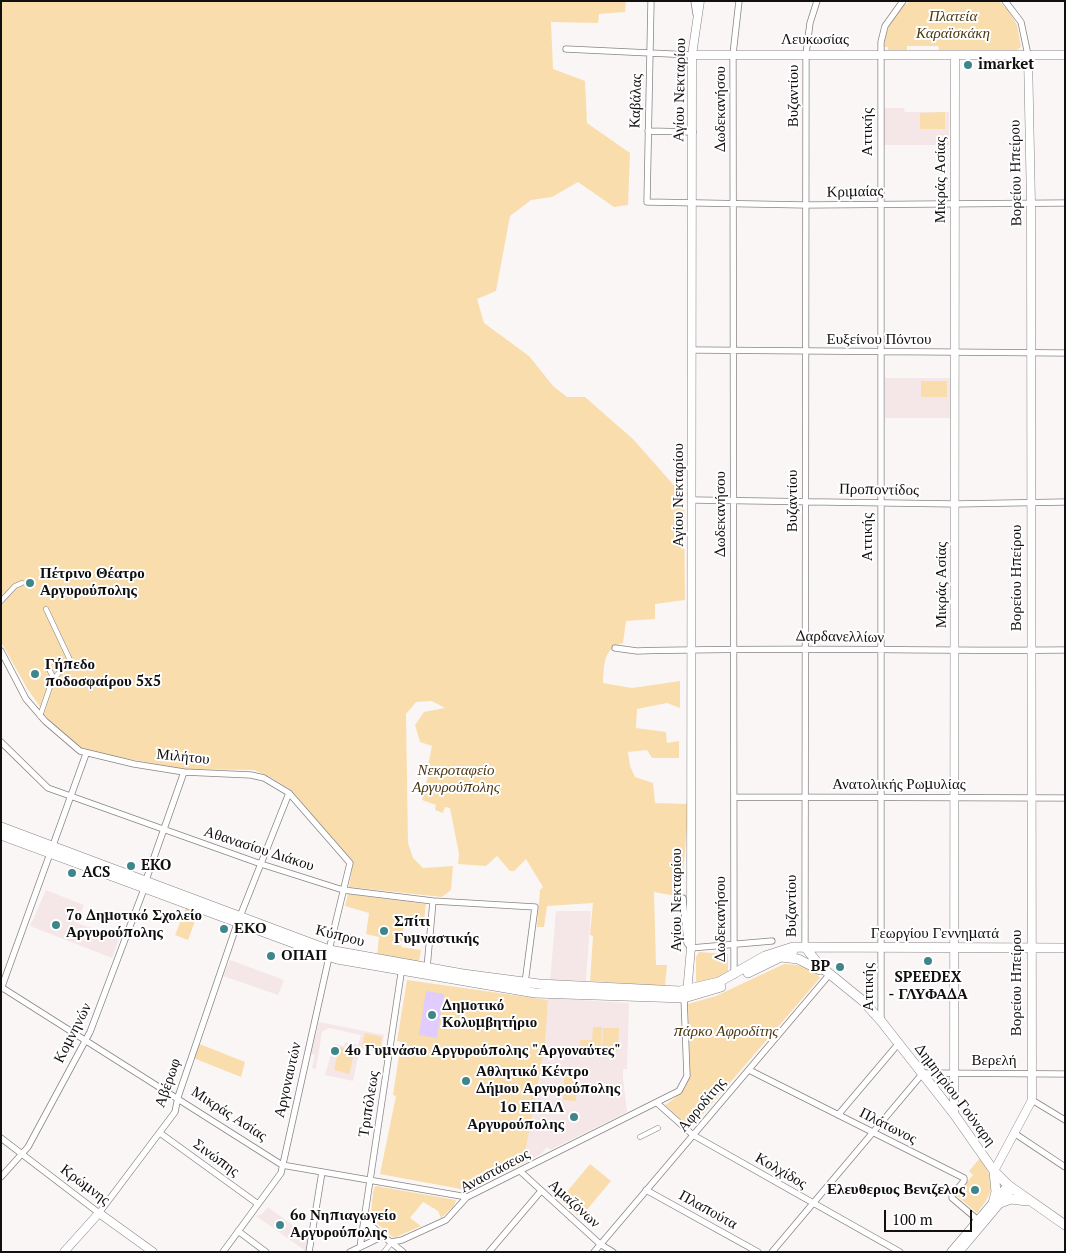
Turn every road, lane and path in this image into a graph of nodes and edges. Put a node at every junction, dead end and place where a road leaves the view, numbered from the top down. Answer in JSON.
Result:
{"nodes":[{"id":1,"x":651,"y":1,"type":"edge"},
{"id":2,"x":694,"y":1,"type":"edge"},
{"id":3,"x":700,"y":1,"type":"edge"},
{"id":4,"x":740,"y":1,"type":"edge"},
{"id":5,"x":817,"y":1,"type":"edge"},
{"id":6,"x":903,"y":1,"type":"edge"},
{"id":7,"x":1004,"y":1,"type":"edge"},
{"id":8,"x":696,"y":19,"type":"junction"},
{"id":9,"x":566,"y":49,"type":"dead end"},
{"id":10,"x":651,"y":53,"type":"junction"},
{"id":11,"x":692,"y":54,"type":"junction"},
{"id":12,"x":733,"y":54,"type":"junction"},
{"id":13,"x":806,"y":54,"type":"junction"},
{"id":14,"x":881,"y":54,"type":"junction"},
{"id":15,"x":955,"y":55,"type":"junction"},
{"id":16,"x":1028,"y":55,"type":"junction"},
{"id":17,"x":1065,"y":56,"type":"edge"},
{"id":18,"x":648,"y":131,"type":"junction"},
{"id":19,"x":693,"y":132,"type":"junction"},
{"id":20,"x":647,"y":202,"type":"joint"},
{"id":21,"x":1065,"y":203,"type":"edge"},
{"id":22,"x":692,"y":204,"type":"junction"},
{"id":23,"x":733,"y":204,"type":"junction"},
{"id":24,"x":881,"y":204,"type":"junction"},
{"id":25,"x":955,"y":204,"type":"junction"},
{"id":26,"x":1030,"y":204,"type":"junction"},
{"id":27,"x":806,"y":205,"type":"junction"},
{"id":28,"x":693,"y":350,"type":"junction"},
{"id":29,"x":734,"y":351,"type":"junction"},
{"id":30,"x":881,"y":351,"type":"junction"},
{"id":31,"x":806,"y":352,"type":"junction"},
{"id":32,"x":955,"y":352,"type":"junction"},
{"id":33,"x":1031,"y":353,"type":"junction"},
{"id":34,"x":1065,"y":353,"type":"edge"},
{"id":35,"x":693,"y":500,"type":"junction"},
{"id":36,"x":734,"y":501,"type":"junction"},
{"id":37,"x":806,"y":502,"type":"junction"},
{"id":38,"x":881,"y":502,"type":"junction"},
{"id":39,"x":1031,"y":502,"type":"junction"},
{"id":40,"x":1065,"y":502,"type":"edge"},
{"id":41,"x":955,"y":504,"type":"junction"},
{"id":42,"x":22,"y":583,"type":"dead end"},
{"id":43,"x":1,"y":601,"type":"edge"},
{"id":44,"x":46,"y":609,"type":"dead end"},
{"id":45,"x":616,"y":648,"type":"dead end"},
{"id":46,"x":734,"y":649,"type":"junction"},
{"id":47,"x":805,"y":649,"type":"junction"},
{"id":48,"x":692,"y":650,"type":"junction"},
{"id":49,"x":1031,"y":650,"type":"junction"},
{"id":50,"x":1065,"y":650,"type":"edge"},
{"id":51,"x":1,"y":651,"type":"edge"},
{"id":52,"x":881,"y":651,"type":"junction"},
{"id":53,"x":956,"y":651,"type":"junction"},
{"id":54,"x":50,"y":671,"type":"dead end"},
{"id":55,"x":54,"y":679,"type":"junction"},
{"id":56,"x":40,"y":716,"type":"junction"},
{"id":57,"x":1,"y":742,"type":"edge"},
{"id":58,"x":86,"y":754,"type":"junction"},
{"id":59,"x":184,"y":772,"type":"junction"},
{"id":60,"x":289,"y":793,"type":"junction"},
{"id":61,"x":71,"y":796,"type":"junction"},
{"id":62,"x":734,"y":797,"type":"junction"},
{"id":63,"x":805,"y":797,"type":"junction"},
{"id":64,"x":881,"y":798,"type":"junction"},
{"id":65,"x":956,"y":798,"type":"junction"},
{"id":66,"x":1031,"y":798,"type":"junction"},
{"id":67,"x":1065,"y":798,"type":"edge"},
{"id":68,"x":1,"y":827,"type":"edge"},
{"id":69,"x":164,"y":831,"type":"junction"},
{"id":70,"x":1,"y":835,"type":"edge"},
{"id":71,"x":51,"y":850,"type":"junction"},
{"id":72,"x":260,"y":864,"type":"junction"},
{"id":73,"x":145,"y":884,"type":"junction"},
{"id":74,"x":344,"y":890,"type":"junction"},
{"id":75,"x":683,"y":898,"type":"dead end"},
{"id":76,"x":433,"y":901,"type":"junction"},
{"id":77,"x":239,"y":920,"type":"junction"},
{"id":78,"x":772,"y":941,"type":"dead end"},
{"id":79,"x":734,"y":943,"type":"junction"},
{"id":80,"x":805,"y":947,"type":"junction"},
{"id":81,"x":881,"y":947,"type":"junction"},
{"id":82,"x":956,"y":947,"type":"junction"},
{"id":83,"x":691,"y":948,"type":"junction"},
{"id":84,"x":1031,"y":948,"type":"junction"},
{"id":85,"x":1065,"y":948,"type":"edge"},
{"id":86,"x":329,"y":953,"type":"junction"},
{"id":87,"x":781,"y":957,"type":"junction"},
{"id":88,"x":402,"y":968,"type":"junction"},
{"id":89,"x":428,"y":968,"type":"junction"},
{"id":90,"x":734,"y":974,"type":"junction"},
{"id":91,"x":829,"y":975,"type":"junction"},
{"id":92,"x":525,"y":987,"type":"junction"},
{"id":93,"x":2,"y":988,"type":"edge"},
{"id":94,"x":687,"y":994,"type":"junction"},
{"id":95,"x":881,"y":1021,"type":"junction"},
{"id":96,"x":84,"y":1041,"type":"junction"},
{"id":97,"x":899,"y":1043,"type":"junction"},
{"id":98,"x":749,"y":1070,"type":"junction"},
{"id":99,"x":923,"y":1073,"type":"junction"},
{"id":100,"x":955,"y":1073,"type":"junction"},
{"id":101,"x":1031,"y":1074,"type":"junction"},
{"id":102,"x":1065,"y":1074,"type":"edge"},
{"id":103,"x":178,"y":1097,"type":"junction"},
{"id":104,"x":1032,"y":1100,"type":"junction"},
{"id":105,"x":657,"y":1103,"type":"junction"},
{"id":106,"x":954,"y":1114,"type":"junction"},
{"id":107,"x":838,"y":1115,"type":"junction"},
{"id":108,"x":1065,"y":1120,"type":"edge"},
{"id":109,"x":658,"y":1128,"type":"dead end"},
{"id":110,"x":160,"y":1132,"type":"junction"},
{"id":111,"x":872,"y":1133,"type":"junction"},
{"id":112,"x":1014,"y":1134,"type":"junction"},
{"id":113,"x":693,"y":1135,"type":"junction"},
{"id":114,"x":640,"y":1136,"type":"dead end"},
{"id":115,"x":1,"y":1138,"type":"edge"},
{"id":116,"x":23,"y":1154,"type":"junction"},
{"id":117,"x":282,"y":1165,"type":"junction"},
{"id":118,"x":1065,"y":1166,"type":"edge"},
{"id":119,"x":520,"y":1171,"type":"junction"},
{"id":120,"x":994,"y":1171,"type":"junction"},
{"id":121,"x":322,"y":1172,"type":"junction"},
{"id":122,"x":1,"y":1177,"type":"edge"},
{"id":123,"x":370,"y":1180,"type":"junction"},
{"id":124,"x":1010,"y":1187,"type":"junction"},
{"id":125,"x":646,"y":1190,"type":"junction"},
{"id":126,"x":541,"y":1191,"type":"junction"},
{"id":127,"x":467,"y":1197,"type":"junction"},
{"id":128,"x":813,"y":1203,"type":"junction"},
{"id":129,"x":997,"y":1203,"type":"junction"},
{"id":130,"x":1034,"y":1203,"type":"junction"},
{"id":131,"x":258,"y":1204,"type":"junction"},
{"id":132,"x":99,"y":1213,"type":"junction"},
{"id":133,"x":364,"y":1219,"type":"junction"},
{"id":134,"x":978,"y":1220,"type":"junction"},
{"id":135,"x":1065,"y":1225,"type":"edge"},
{"id":136,"x":238,"y":1231,"type":"junction"},
{"id":137,"x":384,"y":1236,"type":"junction"},
{"id":138,"x":392,"y":1242,"type":"junction"},
{"id":139,"x":600,"y":1244,"type":"junction"},
{"id":140,"x":360,"y":1247,"type":"junction"},
{"id":141,"x":64,"y":1252,"type":"edge"},
{"id":142,"x":153,"y":1252,"type":"edge"},
{"id":143,"x":224,"y":1252,"type":"edge"},
{"id":144,"x":266,"y":1252,"type":"edge"},
{"id":145,"x":309,"y":1252,"type":"edge"},
{"id":146,"x":350,"y":1252,"type":"edge"},
{"id":147,"x":384,"y":1252,"type":"edge"},
{"id":148,"x":403,"y":1252,"type":"edge"},
{"id":149,"x":489,"y":1252,"type":"edge"},
{"id":150,"x":594,"y":1252,"type":"edge"},
{"id":151,"x":613,"y":1252,"type":"edge"},
{"id":152,"x":758,"y":1252,"type":"edge"},
{"id":153,"x":772,"y":1252,"type":"edge"},
{"id":154,"x":900,"y":1252,"type":"edge"},
{"id":155,"x":951,"y":1252,"type":"edge"},
{"id":156,"x":959,"y":1252,"type":"edge"}],
"edges":[{"from":1,"to":10,"type":"street","name":"Καβάλας"},
{"from":2,"to":8,"type":"street"},
{"from":3,"to":8,"type":"street","name":"Αγίου Νεκταρίου"},
{"from":4,"to":12,"type":"street","name":"Δωδεκανήσου"},
{"from":5,"to":13,"type":"street","name":"Βυζαντίου"},
{"from":6,"to":14,"type":"street"},
{"from":7,"to":16,"type":"street"},
{"from":8,"to":11,"type":"street","name":"Αγίου Νεκταρίου"},
{"from":9,"to":10,"type":"street","name":"Λευκωσίας"},
{"from":10,"to":11,"type":"street","name":"Λευκωσίας"},
{"from":10,"to":18,"type":"street","name":"Καβάλας"},
{"from":11,"to":12,"type":"street","name":"Λευκωσίας"},
{"from":11,"to":19,"type":"street","name":"Αγίου Νεκταρίου"},
{"from":12,"to":13,"type":"street","name":"Λευκωσίας"},
{"from":12,"to":23,"type":"street","name":"Δωδεκανήσου"},
{"from":13,"to":14,"type":"street","name":"Λευκωσίας"},
{"from":13,"to":27,"type":"street","name":"Βυζαντίου"},
{"from":14,"to":15,"type":"street","name":"Λευκωσίας"},
{"from":14,"to":24,"type":"street","name":"Αττικής"},
{"from":15,"to":16,"type":"street","name":"Λευκωσίας"},
{"from":15,"to":25,"type":"street","name":"Μικράς Ασίας"},
{"from":16,"to":17,"type":"street","name":"Λευκωσίας"},
{"from":16,"to":26,"type":"street","name":"Βορείου Ηπείρου"},
{"from":18,"to":19,"type":"street"},
{"from":18,"to":20,"type":"street","name":"Καβάλας"},
{"from":19,"to":22,"type":"street","name":"Αγίου Νεκταρίου"},
{"from":20,"to":22,"type":"street","name":"Κριμαίας"},
{"from":21,"to":26,"type":"street","name":"Κριμαίας"},
{"from":22,"to":23,"type":"street","name":"Κριμαίας"},
{"from":22,"to":28,"type":"street","name":"Αγίου Νεκταρίου"},
{"from":23,"to":27,"type":"street","name":"Κριμαίας"},
{"from":23,"to":29,"type":"street","name":"Δωδεκανήσου"},
{"from":24,"to":25,"type":"street","name":"Κριμαίας"},
{"from":24,"to":27,"type":"street","name":"Κριμαίας"},
{"from":24,"to":30,"type":"street","name":"Αττικής"},
{"from":25,"to":26,"type":"street","name":"Κριμαίας"},
{"from":25,"to":32,"type":"street","name":"Μικράς Ασίας"},
{"from":26,"to":33,"type":"street","name":"Βορείου Ηπείρου"},
{"from":27,"to":31,"type":"street","name":"Βυζαντίου"},
{"from":28,"to":29,"type":"street","name":"Ευξείνου Πόντου"},
{"from":28,"to":35,"type":"street","name":"Αγίου Νεκταρίου"},
{"from":29,"to":31,"type":"street","name":"Ευξείνου Πόντου"},
{"from":29,"to":36,"type":"street","name":"Δωδεκανήσου"},
{"from":30,"to":31,"type":"street","name":"Ευξείνου Πόντου"},
{"from":30,"to":32,"type":"street","name":"Ευξείνου Πόντου"},
{"from":30,"to":38,"type":"street","name":"Αττικής"},
{"from":31,"to":37,"type":"street","name":"Βυζαντίου"},
{"from":32,"to":33,"type":"street","name":"Ευξείνου Πόντου"},
{"from":32,"to":41,"type":"street","name":"Μικράς Ασίας"},
{"from":33,"to":34,"type":"street","name":"Ευξείνου Πόντου"},
{"from":33,"to":39,"type":"street","name":"Βορείου Ηπείρου"},
{"from":35,"to":36,"type":"street","name":"Προποντίδος"},
{"from":35,"to":48,"type":"street","name":"Αγίου Νεκταρίου"},
{"from":36,"to":37,"type":"street","name":"Προποντίδος"},
{"from":36,"to":46,"type":"street","name":"Δωδεκανήσου"},
{"from":37,"to":38,"type":"street","name":"Προποντίδος"},
{"from":37,"to":47,"type":"street","name":"Βυζαντίου"},
{"from":38,"to":41,"type":"street","name":"Προποντίδος"},
{"from":38,"to":52,"type":"street","name":"Αττικής"},
{"from":39,"to":40,"type":"street","name":"Προποντίδος"},
{"from":39,"to":41,"type":"street","name":"Προποντίδος"},
{"from":39,"to":49,"type":"street","name":"Βορείου Ηπείρου"},
{"from":41,"to":53,"type":"street","name":"Μικράς Ασίας"},
{"from":42,"to":43,"type":"street"},
{"from":44,"to":55,"type":"street"},
{"from":45,"to":48,"type":"street","name":"Δαρδανελλίων"},
{"from":46,"to":47,"type":"street","name":"Δαρδανελλίων"},
{"from":46,"to":48,"type":"street","name":"Δαρδανελλίων"},
{"from":46,"to":62,"type":"street","name":"Δωδεκανήσου"},
{"from":47,"to":52,"type":"street","name":"Δαρδανελλίων"},
{"from":47,"to":63,"type":"street","name":"Βυζαντίου"},
{"from":48,"to":83,"type":"street","name":"Αγίου Νεκταρίου"},
{"from":49,"to":50,"type":"street","name":"Δαρδανελλίων"},
{"from":49,"to":53,"type":"street","name":"Δαρδανελλίων"},
{"from":49,"to":66,"type":"street","name":"Βορείου Ηπείρου"},
{"from":51,"to":56,"type":"street","name":"Μιλήτου"},
{"from":52,"to":53,"type":"street","name":"Δαρδανελλίων"},
{"from":52,"to":64,"type":"street","name":"Αττικής"},
{"from":53,"to":65,"type":"street","name":"Μικράς Ασίας"},
{"from":54,"to":55,"type":"street"},
{"from":55,"to":56,"type":"street"},
{"from":56,"to":58,"type":"street","name":"Μιλήτου"},
{"from":57,"to":61,"type":"street","name":"Αθανασίου Διάκου"},
{"from":58,"to":59,"type":"street","name":"Μιλήτου"},
{"from":58,"to":61,"type":"street"},
{"from":59,"to":60,"type":"street","name":"Μιλήτου"},
{"from":59,"to":69,"type":"street","name":"Κομνηνών"},
{"from":60,"to":72,"type":"street","name":"Αβέρωφ"},
{"from":60,"to":74,"type":"street","name":"Μιλήτου"},
{"from":61,"to":69,"type":"street","name":"Αθανασίου Διάκου"},
{"from":61,"to":71,"type":"street"},
{"from":62,"to":63,"type":"street","name":"Ανατολικής Ρωμυλίας"},
{"from":62,"to":79,"type":"street","name":"Δωδεκανήσου"},
{"from":63,"to":64,"type":"street","name":"Ανατολικής Ρωμυλίας"},
{"from":63,"to":80,"type":"street","name":"Βυζαντίου"},
{"from":64,"to":65,"type":"street","name":"Ανατολικής Ρωμυλίας"},
{"from":64,"to":81,"type":"street","name":"Αττικής"},
{"from":65,"to":66,"type":"street","name":"Ανατολικής Ρωμυλίας"},
{"from":65,"to":82,"type":"street","name":"Μικράς Ασίας"},
{"from":66,"to":67,"type":"street","name":"Ανατολικής Ρωμυλίας"},
{"from":66,"to":84,"type":"street","name":"Βορείου Ηπείρου"},
{"from":68,"to":71,"type":"main road","name":"Κύπρου"},
{"from":69,"to":72,"type":"street","name":"Αθανασίου Διάκου"},
{"from":69,"to":73,"type":"street","name":"Κομνηνών"},
{"from":70,"to":71,"type":"main road","name":"Κύπρου"},
{"from":71,"to":73,"type":"main road","name":"Κύπρου"},
{"from":71,"to":93,"type":"street"},
{"from":72,"to":74,"type":"street","name":"Αθανασίου Διάκου"},
{"from":72,"to":77,"type":"street","name":"Αβέρωφ"},
{"from":73,"to":77,"type":"main road","name":"Κύπρου"},
{"from":73,"to":96,"type":"street","name":"Κομνηνών"},
{"from":74,"to":76,"type":"street","name":"Αθανασίου Διάκου"},
{"from":74,"to":86,"type":"street","name":"Αργοναυτών"},
{"from":75,"to":83,"type":"street"},
{"from":76,"to":89,"type":"street"},
{"from":76,"to":92,"type":"street","name":"Αθανασίου Διάκου"},
{"from":77,"to":86,"type":"main road","name":"Κύπρου"},
{"from":77,"to":103,"type":"street","name":"Αβέρωφ"},
{"from":78,"to":79,"type":"street"},
{"from":79,"to":83,"type":"street"},
{"from":79,"to":90,"type":"street","name":"Δωδεκανήσου"},
{"from":80,"to":81,"type":"main road","name":"Γεωργίου Γεννηματά"},
{"from":80,"to":87,"type":"main road","name":"Γεωργίου Γεννηματά"},
{"from":80,"to":90,"type":"main road","name":"Γεωργίου Γεννηματά"},
{"from":80,"to":91,"type":"main road"},
{"from":81,"to":82,"type":"main road","name":"Γεωργίου Γεννηματά"},
{"from":81,"to":95,"type":"street","name":"Αττικής"},
{"from":82,"to":84,"type":"main road","name":"Γεωργίου Γεννηματά"},
{"from":82,"to":100,"type":"street","name":"Μικράς Ασίας"},
{"from":83,"to":94,"type":"street","name":"Αγίου Νεκταρίου"},
{"from":84,"to":85,"type":"main road","name":"Γεωργίου Γεννηματά"},
{"from":84,"to":101,"type":"street","name":"Βορείου Ηπείρου"},
{"from":86,"to":88,"type":"main road","name":"Κύπρου"},
{"from":86,"to":117,"type":"street","name":"Αργοναυτών"},
{"from":87,"to":91,"type":"main road"},
{"from":87,"to":94,"type":"main road","name":"Γεωργίου Γεννηματά"},
{"from":88,"to":89,"type":"main road","name":"Κύπρου"},
{"from":88,"to":92,"type":"main road","name":"Κύπρου"},
{"from":88,"to":123,"type":"street","name":"Τριπόλεως"},
{"from":89,"to":92,"type":"main road","name":"Κύπρου"},
{"from":90,"to":94,"type":"main road","name":"Γεωργίου Γεννηματά"},
{"from":91,"to":95,"type":"main road","name":"Δημητρίου Γούναρη"},
{"from":91,"to":98,"type":"street","name":"Αφροδίτης"},
{"from":92,"to":94,"type":"main road","name":"Κύπρου"},
{"from":93,"to":96,"type":"street","name":"Μικράς Ασίας"},
{"from":94,"to":105,"type":"street","name":"Αγίου Νεκταρίου"},
{"from":95,"to":97,"type":"main road","name":"Δημητρίου Γούναρη"},
{"from":96,"to":103,"type":"street","name":"Μικράς Ασίας"},
{"from":96,"to":116,"type":"street","name":"Κομνηνών"},
{"from":97,"to":99,"type":"main road","name":"Δημητρίου Γούναρη"},
{"from":97,"to":107,"type":"street"},
{"from":98,"to":107,"type":"street","name":"Πλάτωνος"},
{"from":98,"to":113,"type":"street","name":"Αφροδίτης"},
{"from":99,"to":100,"type":"street","name":"Βερελή"},
{"from":99,"to":106,"type":"main road","name":"Δημητρίου Γούναρη"},
{"from":99,"to":111,"type":"street"},
{"from":100,"to":101,"type":"street","name":"Βερελή"},
{"from":100,"to":106,"type":"street","name":"Μικράς Ασίας"},
{"from":101,"to":102,"type":"street","name":"Βερελή"},
{"from":101,"to":104,"type":"street","name":"Βορείου Ηπείρου"},
{"from":103,"to":110,"type":"street","name":"Αβέρωφ"},
{"from":103,"to":117,"type":"street","name":"Μικράς Ασίας"},
{"from":104,"to":108,"type":"street"},
{"from":104,"to":112,"type":"street"},
{"from":105,"to":113,"type":"street","name":"Κολχίδος"},
{"from":105,"to":119,"type":"street","name":"Αναστάσεως"},
{"from":106,"to":120,"type":"main road","name":"Δημητρίου Γούναρη"},
{"from":107,"to":111,"type":"street","name":"Πλάτωνος"},
{"from":109,"to":114,"type":"street"},
{"from":110,"to":131,"type":"street","name":"Σινώπης"},
{"from":110,"to":132,"type":"street","name":"Αβέρωφ"},
{"from":111,"to":128,"type":"street"},
{"from":111,"to":134,"type":"street","name":"Πλάτωνος"},
{"from":112,"to":118,"type":"street"},
{"from":112,"to":120,"type":"street"},
{"from":113,"to":125,"type":"street","name":"Αφροδίτης"},
{"from":113,"to":128,"type":"street","name":"Κολχίδος"},
{"from":115,"to":116,"type":"street","name":"Κρώμνης"},
{"from":116,"to":122,"type":"street","name":"Κομνηνών"},
{"from":116,"to":132,"type":"street","name":"Κρώμνης"},
{"from":117,"to":121,"type":"street","name":"Μικράς Ασίας"},
{"from":117,"to":131,"type":"street","name":"Αργοναυτών"},
{"from":119,"to":126,"type":"street","name":"Αμαζόνων"},
{"from":119,"to":127,"type":"street","name":"Αναστάσεως"},
{"from":120,"to":124,"type":"main road","name":"Δημητρίου Γούναρη"},
{"from":120,"to":129,"type":"main road"},
{"from":121,"to":123,"type":"street","name":"Μικράς Ασίας"},
{"from":121,"to":145,"type":"street"},
{"from":123,"to":127,"type":"street","name":"Μικράς Ασίας"},
{"from":123,"to":133,"type":"street","name":"Τριπόλεως"},
{"from":124,"to":129,"type":"street"},
{"from":124,"to":130,"type":"main road","name":"Δημητρίου Γούναρη"},
{"from":125,"to":139,"type":"street","name":"Αφροδίτης"},
{"from":125,"to":152,"type":"street","name":"Πλαπούτα"},
{"from":126,"to":139,"type":"street","name":"Αμαζόνων"},
{"from":126,"to":149,"type":"street"},
{"from":127,"to":138,"type":"street","name":"Αναστάσεως"},
{"from":128,"to":153,"type":"street"},
{"from":128,"to":154,"type":"street","name":"Κολχίδος"},
{"from":129,"to":130,"type":"main road"},
{"from":129,"to":134,"type":"street"},
{"from":129,"to":156,"type":"street"},
{"from":130,"to":135,"type":"main road","name":"Δημητρίου Γούναρη"},
{"from":131,"to":136,"type":"street","name":"Αργοναυτών"},
{"from":132,"to":141,"type":"street","name":"Αβέρωφ"},
{"from":132,"to":142,"type":"street","name":"Κρώμνης"},
{"from":133,"to":137,"type":"street"},
{"from":133,"to":140,"type":"street","name":"Τριπόλεως"},
{"from":134,"to":155,"type":"street"},
{"from":136,"to":143,"type":"street","name":"Αργοναυτών"},
{"from":136,"to":144,"type":"street"},
{"from":137,"to":138,"type":"street"},
{"from":137,"to":140,"type":"street"},
{"from":138,"to":147,"type":"street"},
{"from":138,"to":148,"type":"street"},
{"from":139,"to":150,"type":"street","name":"Αφροδίτης"},
{"from":139,"to":151,"type":"street","name":"Αμαζόνων"},
{"from":140,"to":146,"type":"street"}]}
